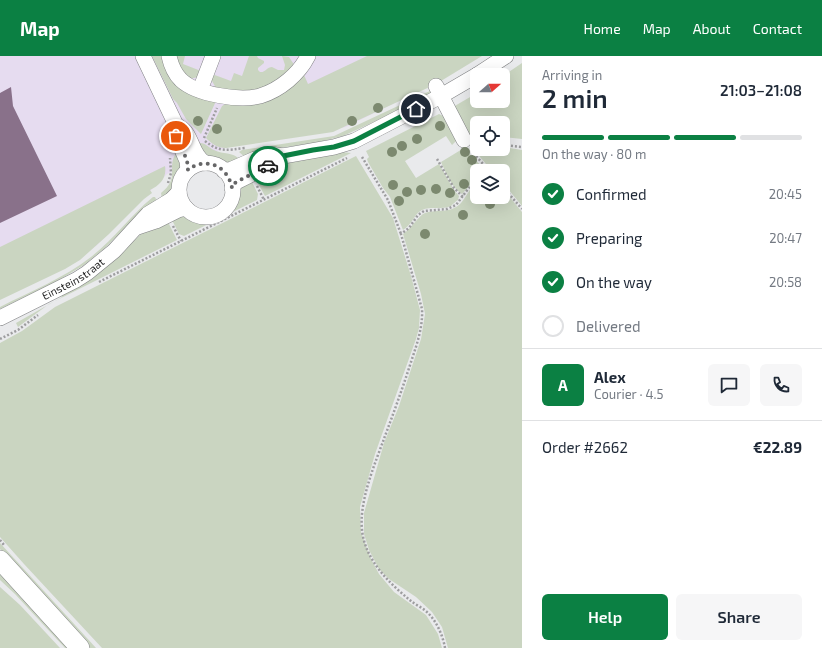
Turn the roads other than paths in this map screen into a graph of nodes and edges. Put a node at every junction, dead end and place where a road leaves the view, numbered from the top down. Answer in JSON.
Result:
{"nodes":[{"id":1,"x":143,"y":56,"type":"edge"},
{"id":2,"x":169,"y":56,"type":"edge"},
{"id":3,"x":213,"y":56,"type":"edge"},
{"id":4,"x":308,"y":56,"type":"edge"},
{"id":5,"x":506,"y":56,"type":"edge"},
{"id":6,"x":488,"y":68,"type":"edge"},
{"id":7,"x":470,"y":78,"type":"edge"},
{"id":8,"x":200,"y":90,"type":"junction"},
{"id":9,"x":438,"y":91,"type":"junction"},
{"id":10,"x":176,"y":125,"type":"junction"},
{"id":11,"x":464,"y":140,"type":"road end"},
{"id":12,"x":283,"y":156,"type":"junction"},
{"id":13,"x":205,"y":163,"type":"junction"},
{"id":14,"x":188,"y":170,"type":"junction"},
{"id":15,"x":224,"y":171,"type":"junction"},
{"id":16,"x":232,"y":188,"type":"junction"},
{"id":17,"x":179,"y":192,"type":"junction"},
{"id":18,"x":186,"y":208,"type":"junction"},
{"id":19,"x":137,"y":227,"type":"junction"},
{"id":20,"x":0,"y":318,"type":"edge"},
{"id":21,"x":0,"y":560,"type":"edge"},
{"id":22,"x":80,"y":648,"type":"edge"}],
"edges":[{"from":1,"to":10,"type":"street"},
{"from":2,"to":8,"type":"street"},
{"from":3,"to":8,"type":"street"},
{"from":4,"to":8,"type":"street"},
{"from":5,"to":6,"type":"street"},
{"from":7,"to":9,"type":"street"},
{"from":9,"to":11,"type":"street"},
{"from":9,"to":12,"type":"street"},
{"from":10,"to":13,"type":"street"},
{"from":10,"to":14,"type":"street"},
{"from":12,"to":15,"type":"street"},
{"from":12,"to":16,"type":"street"},
{"from":13,"to":14,"type":"street"},
{"from":13,"to":15,"type":"street"},
{"from":14,"to":17,"type":"street"},
{"from":15,"to":16,"type":"street"},
{"from":16,"to":18,"type":"street"},
{"from":17,"to":18,"type":"street"},
{"from":17,"to":19,"type":"street","name":"Einsteinstraat"},
{"from":18,"to":19,"type":"street","name":"Einsteinstraat"},
{"from":19,"to":20,"type":"street","name":"Einsteinstraat"},
{"from":21,"to":22,"type":"main road"}]}
